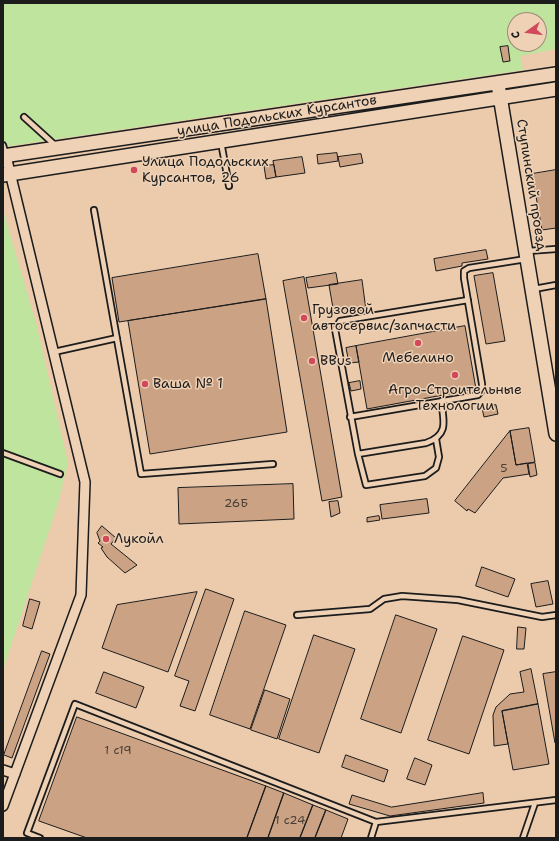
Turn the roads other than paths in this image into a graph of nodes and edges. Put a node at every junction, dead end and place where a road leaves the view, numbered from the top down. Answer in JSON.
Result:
{"nodes":[{"id":1,"x":556,"y":74,"type":"edge"},
{"id":2,"x":498,"y":83,"type":"junction"},
{"id":3,"x":556,"y":89,"type":"edge"},
{"id":4,"x":500,"y":98,"type":"junction"},
{"id":5,"x":24,"y":117,"type":"dead end"},
{"id":6,"x":221,"y":141,"type":"junction"},
{"id":7,"x":58,"y":148,"type":"junction"},
{"id":8,"x":4,"y":152,"type":"edge"},
{"id":9,"x":7,"y":174,"type":"edge"},
{"id":10,"x":229,"y":186,"type":"dead end"},
{"id":11,"x":94,"y":210,"type":"dead end"},
{"id":12,"x":556,"y":249,"type":"edge"},
{"id":13,"x":527,"y":255,"type":"junction"},
{"id":14,"x":556,"y":285,"type":"edge"},
{"id":15,"x":532,"y":290,"type":"junction"},
{"id":16,"x":468,"y":300,"type":"junction"},
{"id":17,"x":117,"y":338,"type":"junction"},
{"id":18,"x":54,"y":352,"type":"junction"},
{"id":19,"x":440,"y":401,"type":"junction"},
{"id":20,"x":350,"y":417,"type":"junction"},
{"id":21,"x":556,"y":434,"type":"edge"},
{"id":22,"x":436,"y":439,"type":"junction"},
{"id":23,"x":3,"y":453,"type":"edge"},
{"id":24,"x":358,"y":454,"type":"junction"},
{"id":25,"x":273,"y":464,"type":"dead end"},
{"id":26,"x":60,"y":474,"type":"dead end"},
{"id":27,"x":297,"y":615,"type":"dead end"},
{"id":28,"x":556,"y":615,"type":"edge"},
{"id":29,"x":3,"y":770,"type":"edge"},
{"id":30,"x":15,"y":774,"type":"junction"},
{"id":31,"x":556,"y":800,"type":"edge"},
{"id":32,"x":535,"y":803,"type":"junction"},
{"id":33,"x":3,"y":806,"type":"edge"},
{"id":34,"x":376,"y":822,"type":"junction"},
{"id":35,"x":40,"y":838,"type":"edge"},
{"id":36,"x":371,"y":838,"type":"edge"},
{"id":37,"x":523,"y":838,"type":"edge"}],
"edges":[{"from":1,"to":2,"type":"main road","name":"улица Подольских Курсантов"},
{"from":2,"to":4,"type":"main road","name":"Ступинский проезд"},
{"from":2,"to":7,"type":"main road","name":"улица Подольских Курсантов"},
{"from":3,"to":4,"type":"main road","name":"улица Подольских Курсантов"},
{"from":4,"to":6,"type":"main road","name":"улица Подольских Курсантов"},
{"from":4,"to":13,"type":"main road","name":"Ступинский проезд"},
{"from":5,"to":7,"type":"lane"},
{"from":6,"to":9,"type":"main road","name":"улица Подольских Курсантов"},
{"from":6,"to":10,"type":"lane"},
{"from":7,"to":8,"type":"main road","name":"улица Подольских Курсантов"},
{"from":8,"to":9,"type":"street"},
{"from":9,"to":18,"type":"street"},
{"from":11,"to":17,"type":"lane"},
{"from":12,"to":13,"type":"lane"},
{"from":13,"to":15,"type":"main road","name":"Ступинский проезд"},
{"from":13,"to":16,"type":"lane"},
{"from":14,"to":15,"type":"lane"},
{"from":15,"to":21,"type":"main road","name":"Ступинский проезд"},
{"from":16,"to":19,"type":"lane"},
{"from":16,"to":20,"type":"lane"},
{"from":17,"to":18,"type":"lane"},
{"from":17,"to":25,"type":"lane"},
{"from":18,"to":30,"type":"street"},
{"from":19,"to":20,"type":"lane"},
{"from":19,"to":22,"type":"lane"},
{"from":20,"to":24,"type":"lane"},
{"from":22,"to":24,"type":"lane"},
{"from":22,"to":24,"type":"lane"},
{"from":23,"to":26,"type":"lane"},
{"from":27,"to":28,"type":"lane"},
{"from":29,"to":30,"type":"street"},
{"from":30,"to":33,"type":"street"},
{"from":31,"to":32,"type":"lane"},
{"from":32,"to":34,"type":"lane"},
{"from":32,"to":37,"type":"lane"},
{"from":34,"to":35,"type":"lane"},
{"from":34,"to":36,"type":"lane"}]}
